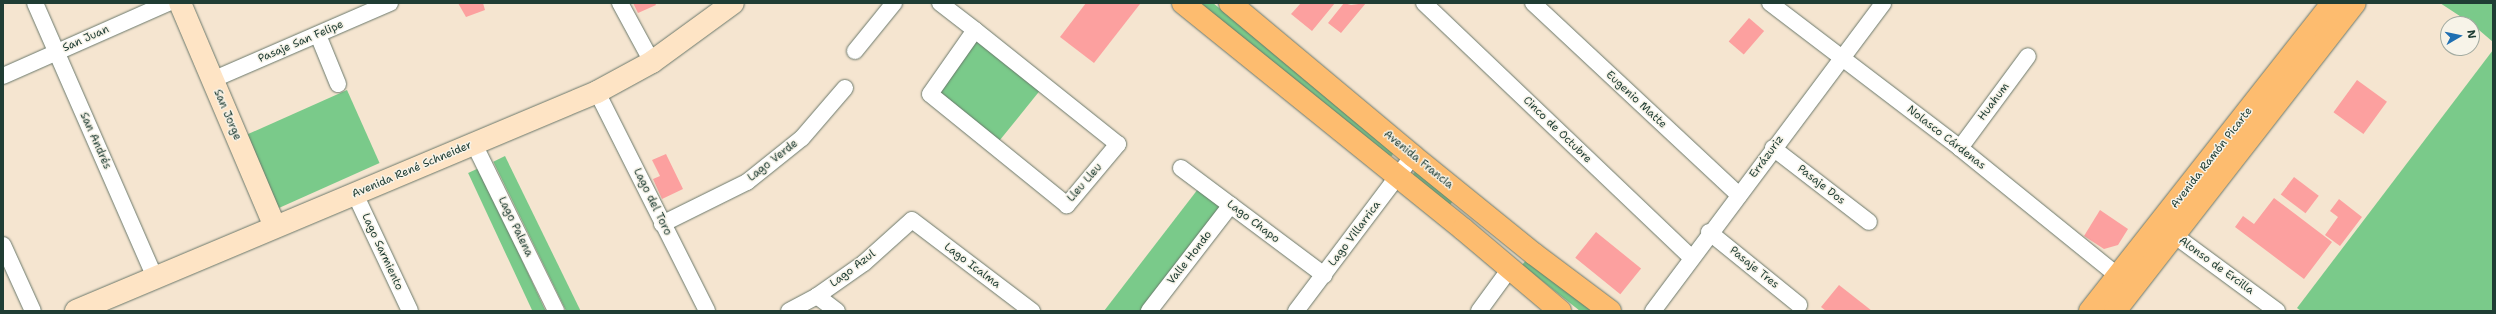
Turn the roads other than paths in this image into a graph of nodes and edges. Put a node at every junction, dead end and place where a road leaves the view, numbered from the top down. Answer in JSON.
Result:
{"nodes":[{"id":1,"x":36,"y":3,"type":"edge"},
{"id":2,"x":168,"y":3,"type":"edge"},
{"id":3,"x":180,"y":3,"type":"edge"},
{"id":4,"x":620,"y":3,"type":"edge"},
{"id":5,"x":733,"y":3,"type":"edge"},
{"id":6,"x":894,"y":3,"type":"edge"},
{"id":7,"x":940,"y":3,"type":"edge"},
{"id":8,"x":1183,"y":3,"type":"edge"},
{"id":9,"x":1230,"y":3,"type":"edge"},
{"id":10,"x":1424,"y":3,"type":"edge"},
{"id":11,"x":1533,"y":3,"type":"edge"},
{"id":12,"x":1770,"y":3,"type":"edge"},
{"id":13,"x":1883,"y":3,"type":"edge"},
{"id":14,"x":2332,"y":3,"type":"edge"},
{"id":15,"x":2355,"y":3,"type":"edge"},
{"id":16,"x":390,"y":4,"type":"edge"},
{"id":17,"x":975,"y":30,"type":"junction"},
{"id":18,"x":318,"y":35,"type":"junction"},
{"id":19,"x":855,"y":51,"type":"dead end"},
{"id":20,"x":56,"y":52,"type":"junction"},
{"id":21,"x":2028,"y":56,"type":"dead end"},
{"id":22,"x":1842,"y":59,"type":"junction"},
{"id":23,"x":652,"y":62,"type":"junction"},
{"id":24,"x":3,"y":76,"type":"edge"},
{"id":25,"x":212,"y":80,"type":"junction"},
{"id":26,"x":338,"y":84,"type":"dead end"},
{"id":27,"x":845,"y":88,"type":"dead end"},
{"id":28,"x":597,"y":92,"type":"junction"},
{"id":29,"x":474,"y":144,"type":"junction"},
{"id":30,"x":1773,"y":148,"type":"junction"},
{"id":31,"x":1960,"y":148,"type":"junction"},
{"id":32,"x":1413,"y":156,"type":"junction"},
{"id":33,"x":1181,"y":168,"type":"dead end"},
{"id":34,"x":1398,"y":177,"type":"junction"},
{"id":35,"x":355,"y":194,"type":"junction"},
{"id":36,"x":1739,"y":195,"type":"junction"},
{"id":37,"x":1231,"y":205,"type":"junction"},
{"id":38,"x":912,"y":220,"type":"joint"},
{"id":39,"x":1869,"y":222,"type":"dead end"},
{"id":40,"x":662,"y":224,"type":"junction"},
{"id":41,"x":275,"y":227,"type":"junction"},
{"id":42,"x":1463,"y":229,"type":"junction"},
{"id":43,"x":1709,"y":232,"type":"junction"},
{"id":44,"x":2174,"y":235,"type":"junction"},
{"id":45,"x":3,"y":246,"type":"edge"},
{"id":46,"x":1534,"y":254,"type":"junction"},
{"id":47,"x":1691,"y":257,"type":"junction"},
{"id":48,"x":1509,"y":270,"type":"junction"},
{"id":49,"x":1324,"y":275,"type":"junction"},
{"id":50,"x":2118,"y":276,"type":"junction"},
{"id":51,"x":155,"y":278,"type":"junction"},
{"id":52,"x":817,"y":296,"type":"junction"},
{"id":53,"x":111,"y":304,"type":"edge"},
{"id":54,"x":1799,"y":304,"type":"dead end"},
{"id":55,"x":33,"y":311,"type":"edge"},
{"id":56,"x":76,"y":311,"type":"edge"},
{"id":57,"x":410,"y":311,"type":"edge"},
{"id":58,"x":556,"y":311,"type":"edge"},
{"id":59,"x":707,"y":311,"type":"edge"},
{"id":60,"x":789,"y":311,"type":"edge"},
{"id":61,"x":837,"y":311,"type":"edge"},
{"id":62,"x":1032,"y":311,"type":"edge"},
{"id":63,"x":1149,"y":311,"type":"edge"},
{"id":64,"x":1296,"y":311,"type":"edge"},
{"id":65,"x":1479,"y":311,"type":"edge"},
{"id":66,"x":1560,"y":311,"type":"edge"},
{"id":67,"x":1610,"y":311,"type":"edge"},
{"id":68,"x":1653,"y":311,"type":"edge"},
{"id":69,"x":2090,"y":311,"type":"edge"},
{"id":70,"x":2115,"y":311,"type":"edge"},
{"id":71,"x":2277,"y":311,"type":"edge"}],
"edges":[{"from":1,"to":20,"type":"street","name":"San Andrés"},
{"from":2,"to":20,"type":"street","name":"San Juan"},
{"from":3,"to":25,"type":"main road","name":"San Jorge"},
{"from":4,"to":23,"type":"street"},
{"from":5,"to":23,"type":"main road","name":"Avenida René Schneider"},
{"from":6,"to":19,"type":"street"},
{"from":7,"to":17,"type":"street","name":"Lleu Lleu"},
{"from":8,"to":34,"type":"main road"},
{"from":9,"to":32,"type":"main road","name":"Avenida Francia"},
{"from":10,"to":47,"type":"street","name":"Cinco de Octubre"},
{"from":11,"to":36,"type":"street","name":"Eugenio Matte"},
{"from":12,"to":22,"type":"street","name":"Nolasco Cárdenas"},
{"from":13,"to":22,"type":"street","name":"Errázuriz"},
{"from":14,"to":50,"type":"main road","name":"Avenida Ramón Picarte"},
{"from":15,"to":44,"type":"main road","name":"Avenida Ramón Picarte"},
{"from":16,"to":18,"type":"street","name":"Pasaje San Felipe"},
{"from":17,"to":17,"type":"street","name":"Lleu Lleu"},
{"from":18,"to":25,"type":"street","name":"Pasaje San Felipe"},
{"from":18,"to":26,"type":"street"},
{"from":20,"to":24,"type":"street","name":"San Juan"},
{"from":20,"to":51,"type":"street","name":"San Andrés"},
{"from":21,"to":31,"type":"street","name":"Huahum"},
{"from":22,"to":30,"type":"street","name":"Errázuriz"},
{"from":22,"to":31,"type":"street","name":"Nolasco Cárdenas"},
{"from":23,"to":28,"type":"main road","name":"Avenida René Schneider"},
{"from":25,"to":41,"type":"main road","name":"San Jorge"},
{"from":27,"to":40,"type":"street","name":"Lago Verde"},
{"from":28,"to":29,"type":"main road","name":"Avenida René Schneider"},
{"from":28,"to":40,"type":"street","name":"Lago del Toro"},
{"from":29,"to":35,"type":"main road","name":"Avenida René Schneider"},
{"from":29,"to":58,"type":"street","name":"Lago Palena"},
{"from":30,"to":36,"type":"street","name":"Errázuriz"},
{"from":30,"to":39,"type":"street","name":"Pasaje Dos"},
{"from":31,"to":50,"type":"street","name":"Nolasco Cárdenas"},
{"from":32,"to":34,"type":"street","name":"Lago Villarrica"},
{"from":32,"to":46,"type":"main road","name":"Avenida Francia"},
{"from":33,"to":37,"type":"street","name":"Lago Chapo"},
{"from":34,"to":42,"type":"main road"},
{"from":34,"to":49,"type":"street","name":"Lago Villarrica"},
{"from":35,"to":41,"type":"main road","name":"Avenida René Schneider"},
{"from":35,"to":57,"type":"street","name":"Lago Sarmiento"},
{"from":36,"to":43,"type":"street","name":"Errázuriz"},
{"from":37,"to":49,"type":"street","name":"Lago Chapo"},
{"from":37,"to":63,"type":"street","name":"Valle Hondo"},
{"from":38,"to":52,"type":"street","name":"Lago Azul"},
{"from":38,"to":62,"type":"street","name":"Lago Icalma"},
{"from":40,"to":59,"type":"street","name":"Lago del Toro"},
{"from":41,"to":51,"type":"main road","name":"Avenida René Schneider"},
{"from":42,"to":46,"type":"main road"},
{"from":42,"to":48,"type":"main road"},
{"from":43,"to":47,"type":"street","name":"Errázuriz"},
{"from":43,"to":54,"type":"street","name":"Pasaje Tres"},
{"from":44,"to":70,"type":"main road","name":"Avenida Ramón Picarte"},
{"from":44,"to":71,"type":"street","name":"Alonso de Ercilla"},
{"from":45,"to":55,"type":"street"},
{"from":46,"to":67,"type":"main road","name":"Avenida Francia"},
{"from":47,"to":68,"type":"street","name":"Errázuriz"},
{"from":48,"to":65,"type":"street"},
{"from":48,"to":66,"type":"main road"},
{"from":49,"to":64,"type":"street","name":"Lago Villarrica"},
{"from":50,"to":69,"type":"main road","name":"Avenida Ramón Picarte"},
{"from":51,"to":53,"type":"main road","name":"Avenida René Schneider"},
{"from":52,"to":60,"type":"street","name":"Lago Azul"},
{"from":52,"to":61,"type":"street"},
{"from":53,"to":56,"type":"main road","name":"Avenida René Schneider"}]}
